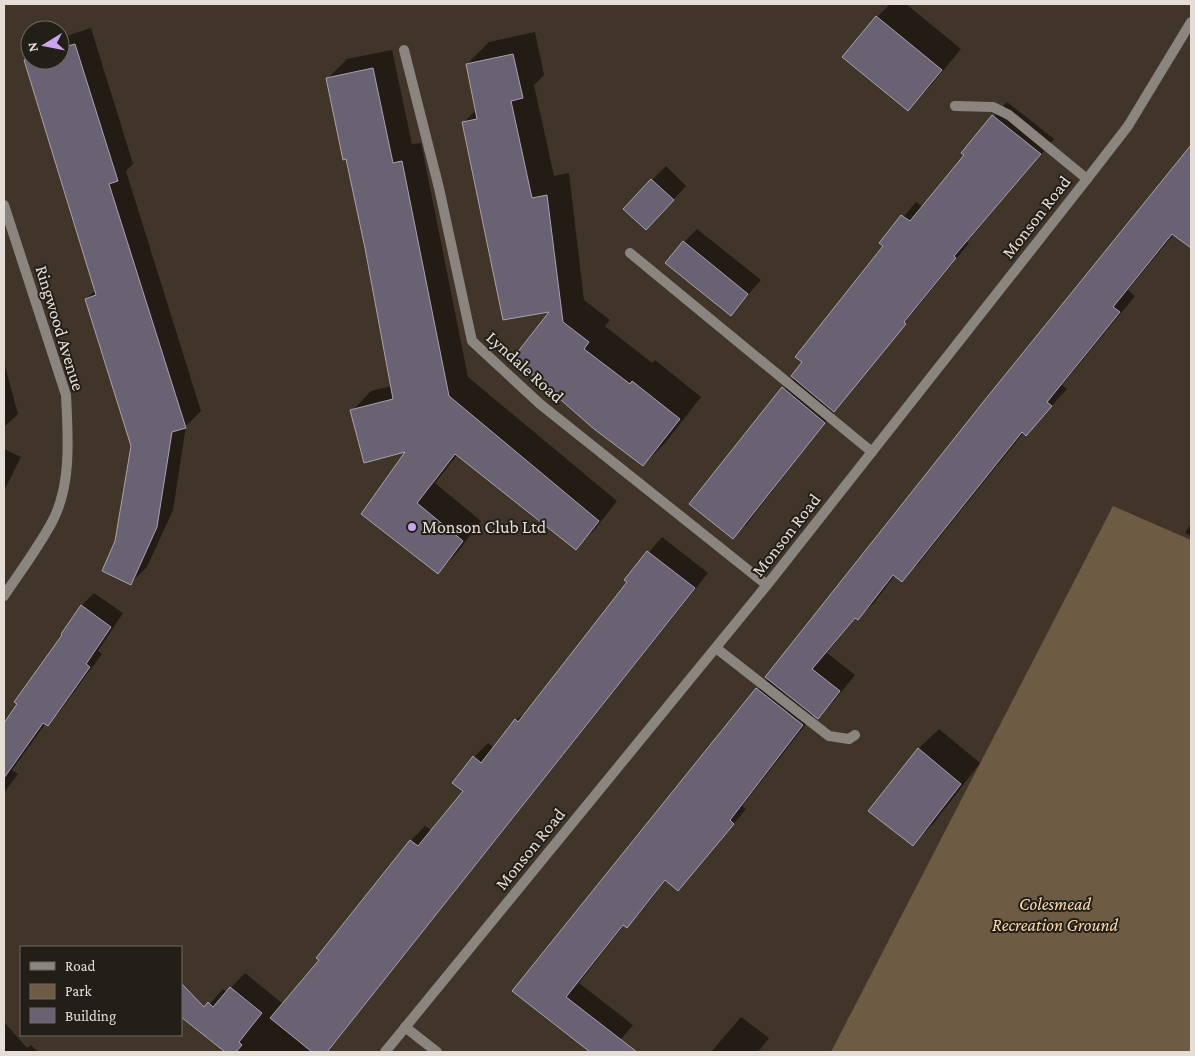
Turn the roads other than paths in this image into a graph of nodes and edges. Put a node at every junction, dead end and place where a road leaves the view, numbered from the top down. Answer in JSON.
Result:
{"nodes":[{"id":1,"x":1191,"y":22,"type":"edge"},
{"id":2,"x":404,"y":50,"type":"dead end"},
{"id":3,"x":955,"y":106,"type":"dead end"},
{"id":4,"x":1087,"y":179,"type":"junction"},
{"id":5,"x":4,"y":205,"type":"edge"},
{"id":6,"x":630,"y":253,"type":"dead end"},
{"id":7,"x":872,"y":452,"type":"junction"},
{"id":8,"x":767,"y":585,"type":"junction"},
{"id":9,"x":4,"y":596,"type":"edge"},
{"id":10,"x":716,"y":648,"type":"junction"},
{"id":11,"x":855,"y":736,"type":"dead end"},
{"id":12,"x":405,"y":1027,"type":"junction"},
{"id":13,"x":385,"y":1052,"type":"edge"},
{"id":14,"x":437,"y":1052,"type":"edge"}],
"edges":[{"from":1,"to":4,"type":"street","name":"Monson Road"},
{"from":2,"to":8,"type":"street","name":"Lyndale Road"},
{"from":3,"to":4,"type":"street"},
{"from":4,"to":7,"type":"street","name":"Monson Road"},
{"from":5,"to":9,"type":"street","name":"Ringwood Avenue"},
{"from":6,"to":7,"type":"street"},
{"from":7,"to":8,"type":"street","name":"Monson Road"},
{"from":8,"to":10,"type":"street","name":"Monson Road"},
{"from":10,"to":11,"type":"street"},
{"from":10,"to":12,"type":"street","name":"Monson Road"},
{"from":12,"to":13,"type":"street","name":"Monson Road"},
{"from":12,"to":14,"type":"street"}]}
